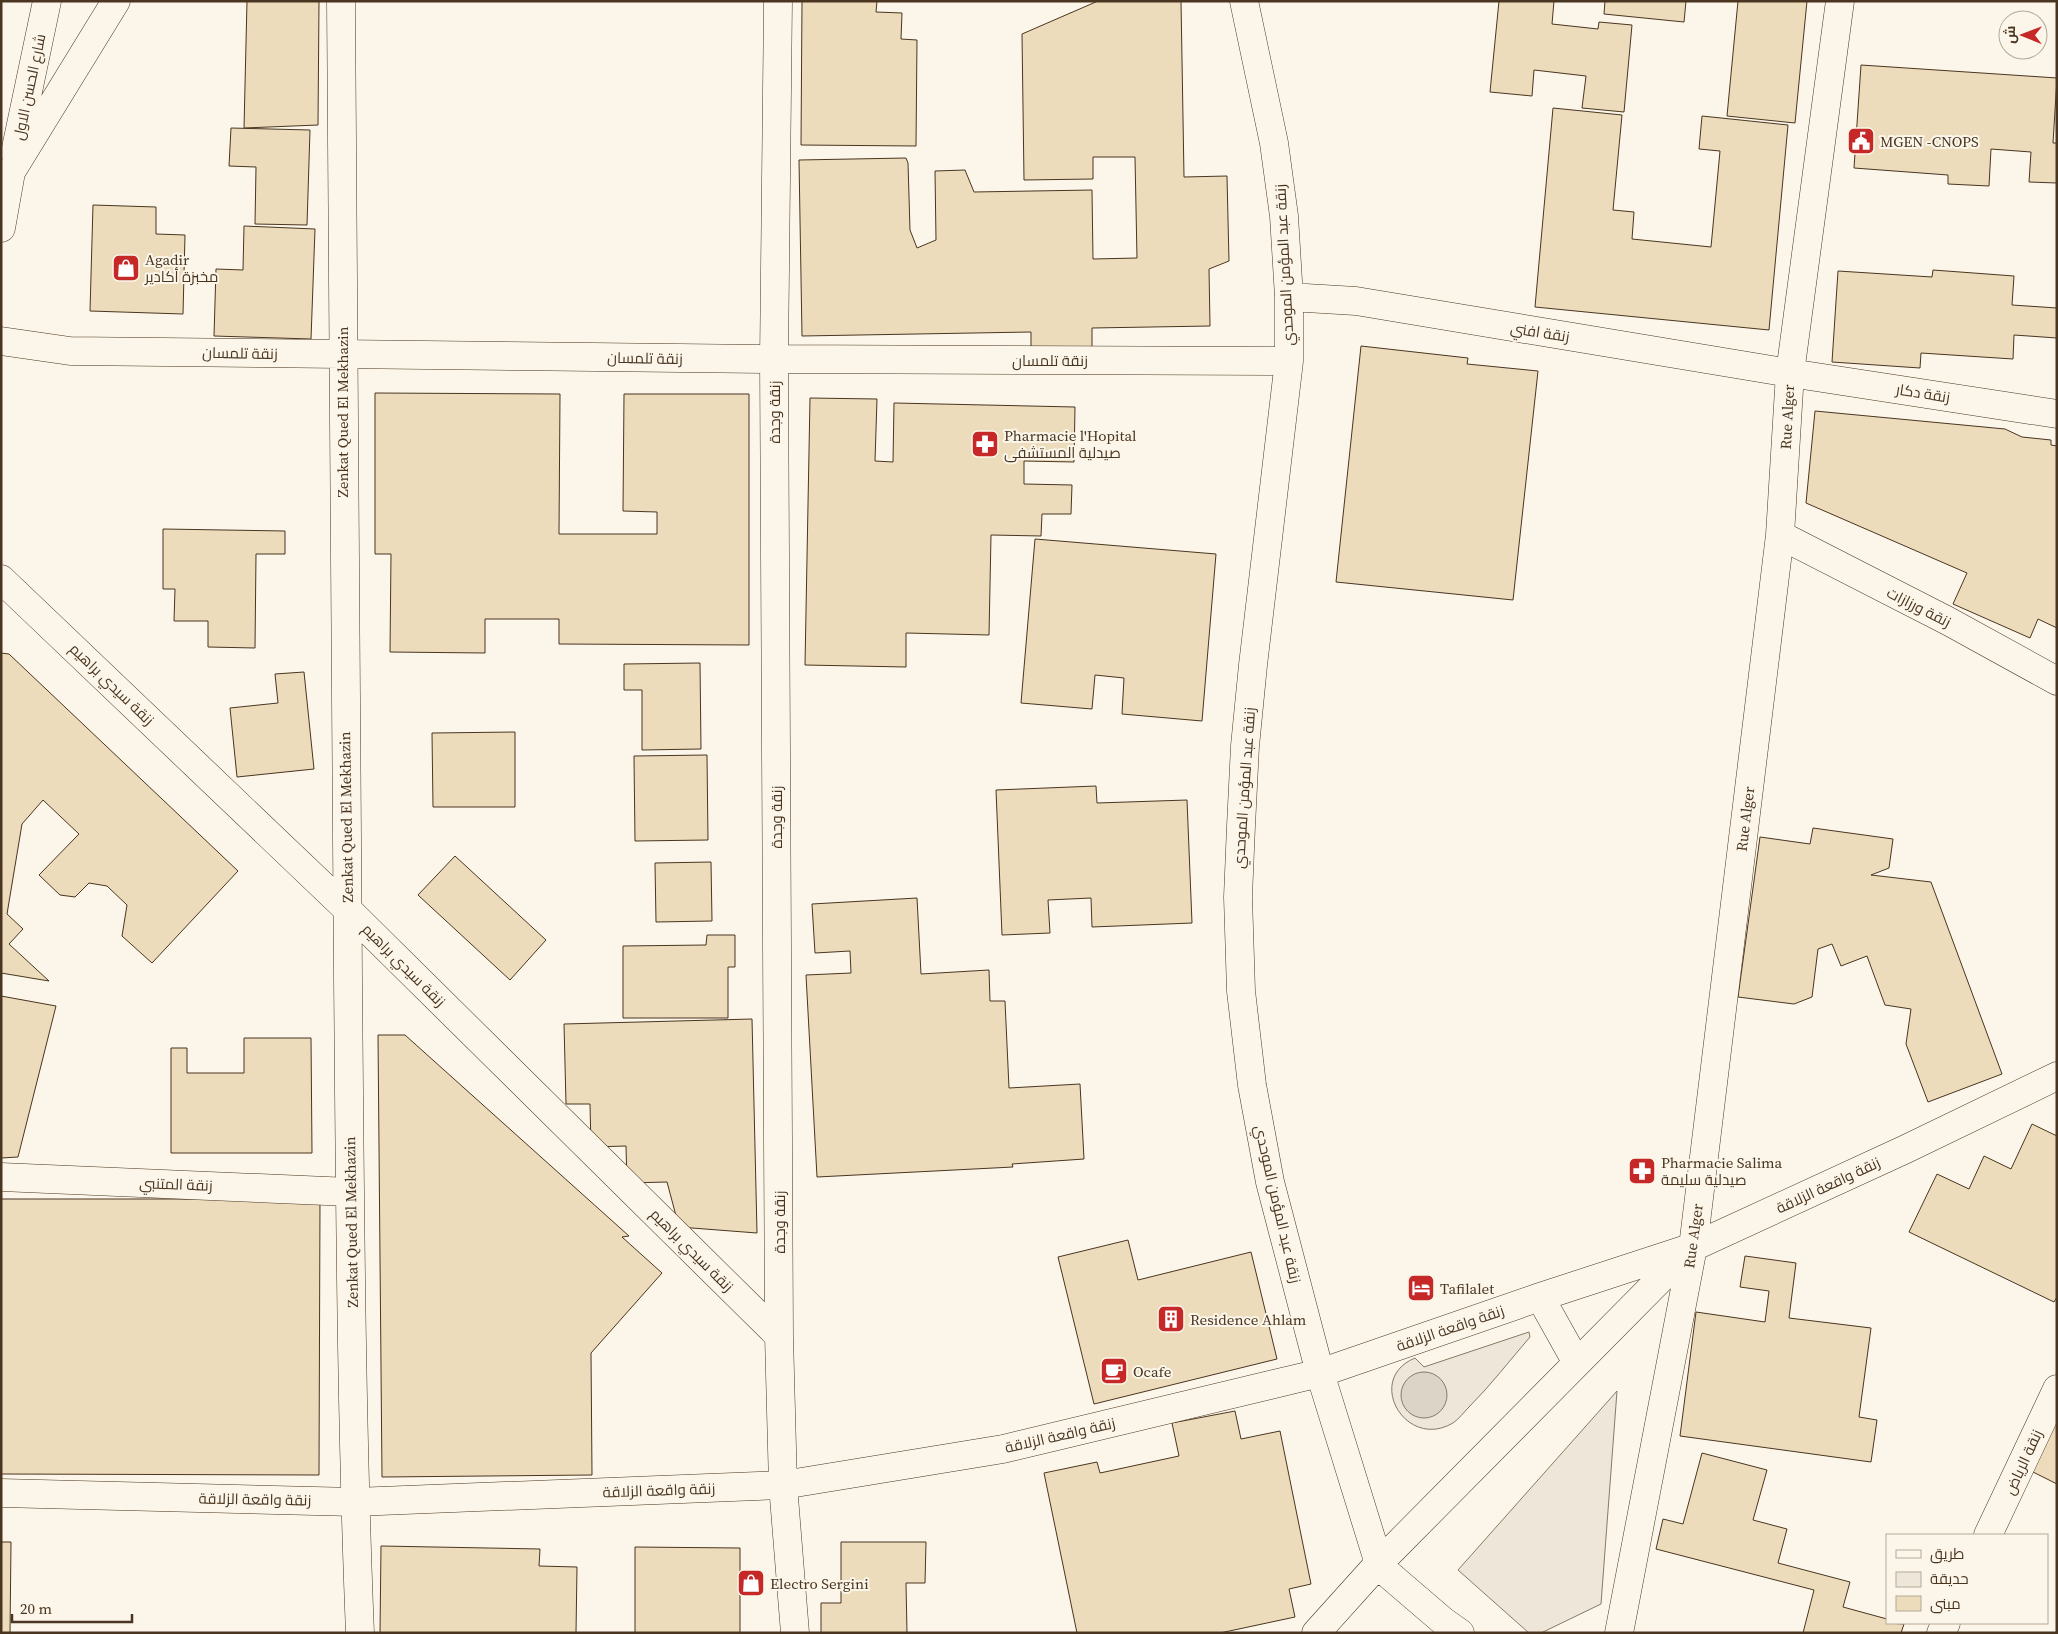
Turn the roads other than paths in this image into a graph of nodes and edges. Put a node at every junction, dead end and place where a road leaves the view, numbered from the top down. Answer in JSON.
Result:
{"nodes":[{"id":1,"x":47,"y":1,"type":"edge"},
{"id":2,"x":116,"y":1,"type":"edge"},
{"id":3,"x":341,"y":1,"type":"edge"},
{"id":4,"x":778,"y":1,"type":"edge"},
{"id":5,"x":1244,"y":1,"type":"edge"},
{"id":6,"x":1840,"y":1,"type":"edge"},
{"id":7,"x":6,"y":175,"type":"edge"},
{"id":8,"x":1,"y":228,"type":"edge"},
{"id":9,"x":1289,"y":297,"type":"junction"},
{"id":10,"x":1,"y":341,"type":"edge"},
{"id":11,"x":342,"y":354,"type":"junction"},
{"id":12,"x":774,"y":359,"type":"junction"},
{"id":13,"x":1289,"y":361,"type":"junction"},
{"id":14,"x":1790,"y":373,"type":"junction"},
{"id":15,"x":2057,"y":414,"type":"edge"},
{"id":16,"x":1780,"y":535,"type":"junction"},
{"id":17,"x":1,"y":579,"type":"edge"},
{"id":18,"x":2057,"y":681,"type":"edge"},
{"id":19,"x":347,"y":909,"type":"junction"},
{"id":20,"x":2057,"y":1076,"type":"edge"},
{"id":21,"x":1,"y":1177,"type":"edge"},
{"id":22,"x":350,"y":1192,"type":"junction"},
{"id":23,"x":1693,"y":1247,"type":"junction"},
{"id":24,"x":1540,"y":1297,"type":"junction"},
{"id":25,"x":780,"y":1336,"type":"junction"},
{"id":26,"x":1577,"y":1363,"type":"junction"},
{"id":27,"x":1320,"y":1373,"type":"junction"},
{"id":28,"x":2057,"y":1389,"type":"edge"},
{"id":29,"x":784,"y":1485,"type":"junction"},
{"id":30,"x":1,"y":1493,"type":"edge"},
{"id":31,"x":355,"y":1502,"type":"junction"},
{"id":32,"x":1988,"y":1534,"type":"edge"},
{"id":33,"x":1379,"y":1563,"type":"junction"},
{"id":34,"x":1312,"y":1631,"type":"edge"},
{"id":35,"x":360,"y":1633,"type":"edge"},
{"id":36,"x":795,"y":1633,"type":"edge"},
{"id":37,"x":1460,"y":1633,"type":"edge"},
{"id":38,"x":1619,"y":1633,"type":"edge"}],
"edges":[{"from":1,"to":7,"type":"street","name":"شارع الحسن الاول"},
{"from":2,"to":7,"type":"street"},
{"from":3,"to":11,"type":"street","name":"Zenkat Qued El Mekhazin"},
{"from":4,"to":12,"type":"street","name":"زنقة وجدة"},
{"from":5,"to":9,"type":"street","name":"زنقة عبد المؤمن الموحدي"},
{"from":6,"to":14,"type":"street","name":"Rue Alger"},
{"from":7,"to":8,"type":"street","name":"شارع الحسن الاول"},
{"from":9,"to":13,"type":"street","name":"زنقة عبد المؤمن الموحدي"},
{"from":9,"to":14,"type":"street","name":"زنقة افني"},
{"from":10,"to":11,"type":"street","name":"زنقة تلمسان"},
{"from":11,"to":12,"type":"street","name":"زنقة تلمسان"},
{"from":11,"to":19,"type":"street","name":"Zenkat Qued El Mekhazin"},
{"from":12,"to":13,"type":"street","name":"زنقة تلمسان"},
{"from":12,"to":25,"type":"street","name":"زنقة وجدة"},
{"from":13,"to":27,"type":"street","name":"زنقة عبد المؤمن الموحدي"},
{"from":14,"to":15,"type":"street","name":"زنقة دكار"},
{"from":14,"to":16,"type":"street","name":"Rue Alger"},
{"from":16,"to":18,"type":"street","name":"زنقة ورزازات"},
{"from":16,"to":23,"type":"street","name":"Rue Alger"},
{"from":17,"to":19,"type":"street","name":"زنقة سيدي براهيم"},
{"from":19,"to":22,"type":"street","name":"Zenkat Qued El Mekhazin"},
{"from":19,"to":25,"type":"street","name":"زنقة سيدي براهيم"},
{"from":20,"to":23,"type":"street","name":"زنقة واقعة الزلاقة"},
{"from":21,"to":22,"type":"street","name":"زنقة المتنبي"},
{"from":22,"to":31,"type":"street","name":"Zenkat Qued El Mekhazin"},
{"from":23,"to":24,"type":"street","name":"زنقة واقعة الزلاقة"},
{"from":23,"to":26,"type":"street"},
{"from":23,"to":38,"type":"street","name":"Rue Alger"},
{"from":24,"to":26,"type":"street"},
{"from":24,"to":27,"type":"street","name":"زنقة واقعة الزلاقة"},
{"from":25,"to":29,"type":"street","name":"زنقة وجدة"},
{"from":26,"to":33,"type":"street"},
{"from":27,"to":29,"type":"street","name":"زنقة واقعة الزلاقة"},
{"from":27,"to":33,"type":"street","name":"زنقة عبد المؤمن الموحدي"},
{"from":28,"to":32,"type":"street","name":"زنقة الرياض"},
{"from":29,"to":31,"type":"street","name":"زنقة واقعة الزلاقة"},
{"from":29,"to":36,"type":"street","name":"زنقة وجدة"},
{"from":30,"to":31,"type":"street","name":"زنقة واقعة الزلاقة"},
{"from":31,"to":35,"type":"street","name":"Zenkat Qued El Mekhazin"},
{"from":33,"to":34,"type":"street"},
{"from":33,"to":37,"type":"street"}]}
